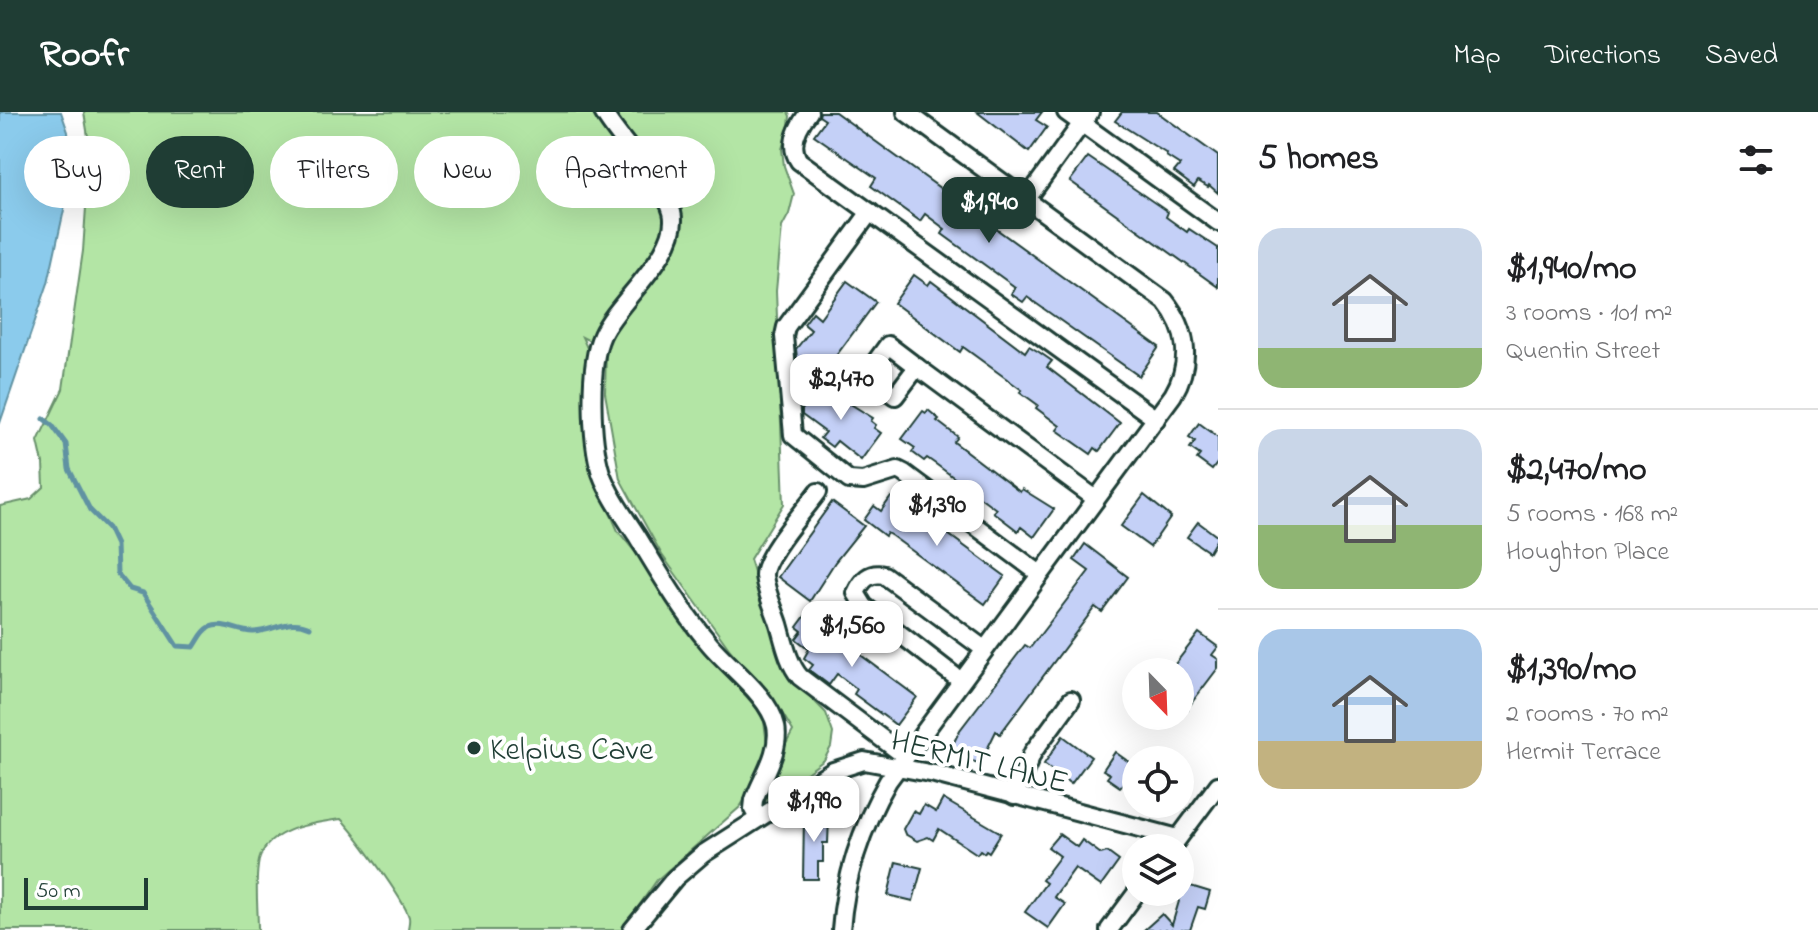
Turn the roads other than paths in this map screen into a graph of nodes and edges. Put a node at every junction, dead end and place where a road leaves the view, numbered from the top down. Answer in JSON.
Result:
{"nodes":[{"id":1,"x":809,"y":112,"type":"edge"},
{"id":2,"x":906,"y":112,"type":"edge"},
{"id":3,"x":1066,"y":112,"type":"edge"},
{"id":4,"x":609,"y":116,"type":"edge"},
{"id":5,"x":1086,"y":118,"type":"edge"},
{"id":6,"x":1027,"y":199,"type":"junction"},
{"id":7,"x":870,"y":212,"type":"junction"},
{"id":8,"x":1218,"y":222,"type":"edge"},
{"id":9,"x":917,"y":367,"type":"dead end"},
{"id":10,"x":1156,"y":419,"type":"junction"},
{"id":11,"x":818,"y":492,"type":"dead end"},
{"id":12,"x":1096,"y":499,"type":"junction"},
{"id":13,"x":1040,"y":574,"type":"junction"},
{"id":14,"x":984,"y":649,"type":"junction"},
{"id":15,"x":961,"y":681,"type":"junction"},
{"id":16,"x":1071,"y":700,"type":"dead end"},
{"id":17,"x":902,"y":761,"type":"junction"},
{"id":18,"x":1218,"y":785,"type":"edge"},
{"id":19,"x":1014,"y":796,"type":"junction"},
{"id":20,"x":758,"y":818,"type":"junction"},
{"id":21,"x":1143,"y":834,"type":"edge"},
{"id":22,"x":1181,"y":834,"type":"edge"},
{"id":23,"x":1127,"y":906,"type":"edge"},
{"id":24,"x":632,"y":930,"type":"edge"},
{"id":25,"x":841,"y":930,"type":"edge"},
{"id":26,"x":1109,"y":930,"type":"edge"}],
"edges":[{"from":1,"to":7,"type":"street"},
{"from":2,"to":6,"type":"street"},
{"from":3,"to":5,"type":"street"},
{"from":4,"to":20,"type":"street"},
{"from":5,"to":6,"type":"street"},
{"from":5,"to":8,"type":"street"},
{"from":6,"to":10,"type":"street"},
{"from":7,"to":10,"type":"street"},
{"from":7,"to":13,"type":"street"},
{"from":9,"to":12,"type":"street"},
{"from":10,"to":12,"type":"street"},
{"from":11,"to":17,"type":"street"},
{"from":12,"to":13,"type":"street"},
{"from":13,"to":14,"type":"street"},
{"from":14,"to":15,"type":"street"},
{"from":14,"to":15,"type":"street"},
{"from":15,"to":17,"type":"street"},
{"from":16,"to":19,"type":"street"},
{"from":17,"to":19,"type":"street","name":"HERMIT LANE"},
{"from":17,"to":20,"type":"street","name":"HERMIT LANE"},
{"from":17,"to":25,"type":"street"},
{"from":18,"to":22,"type":"street"},
{"from":19,"to":21,"type":"street","name":"HERMIT LANE"},
{"from":20,"to":24,"type":"street","name":"HERMIT LANE"},
{"from":23,"to":26,"type":"street"}]}
